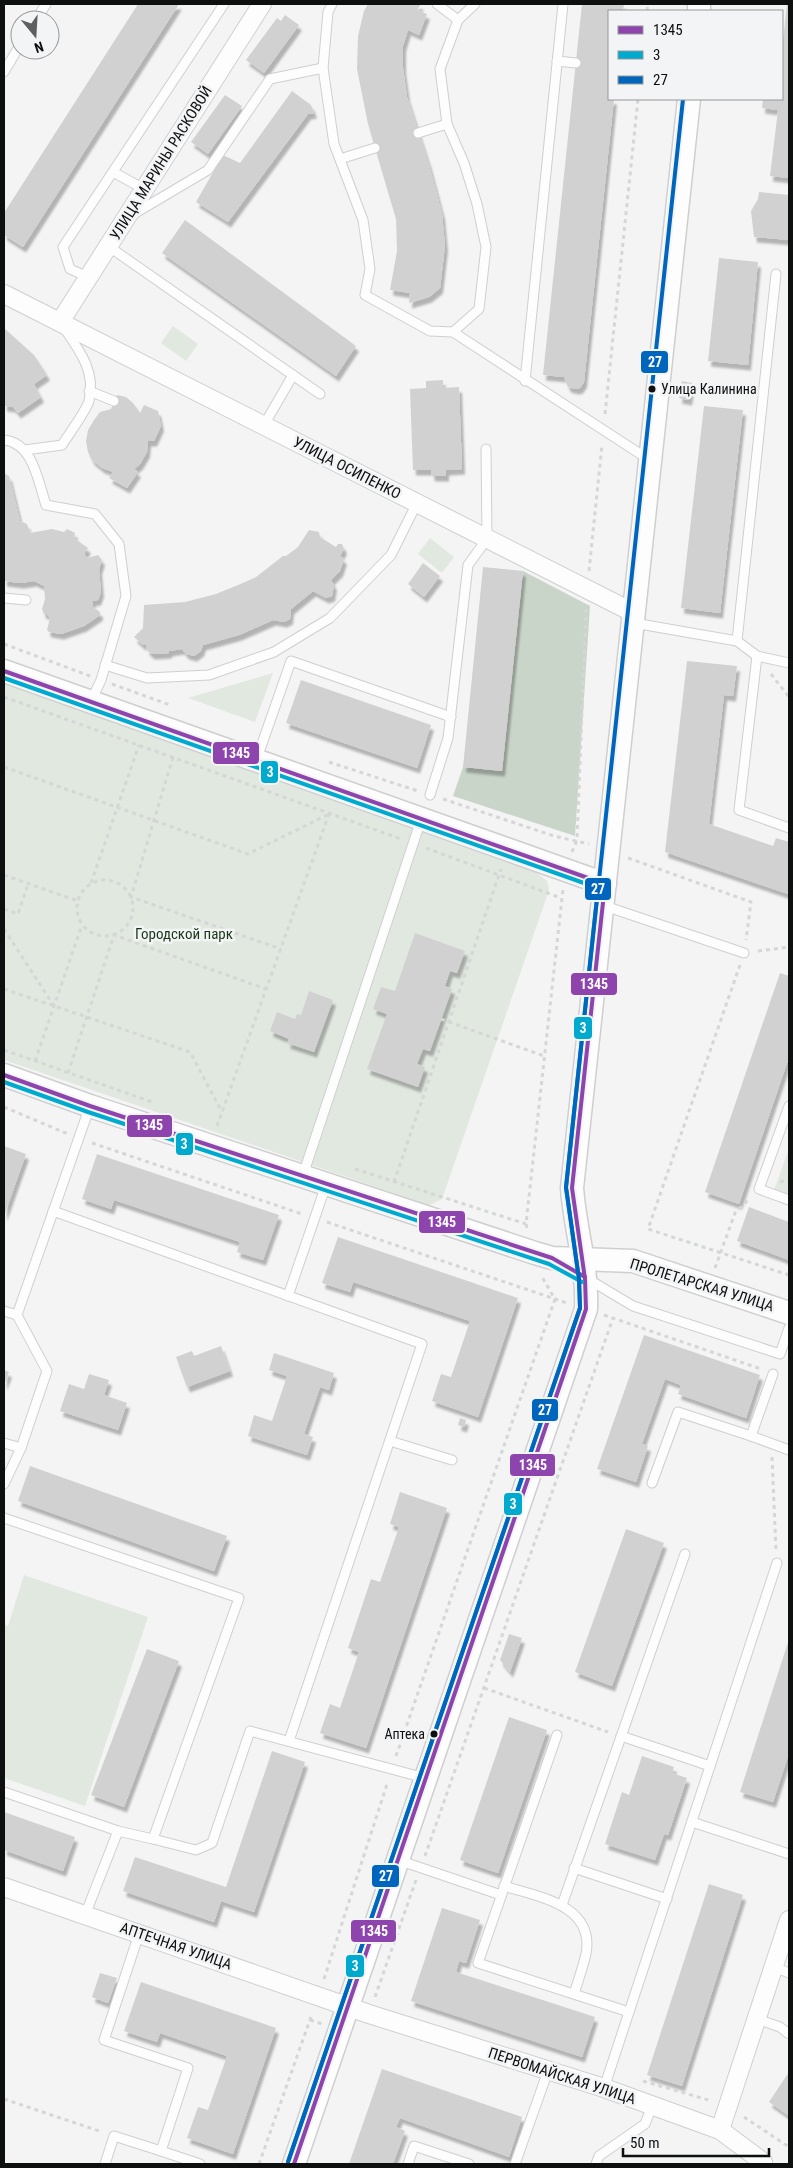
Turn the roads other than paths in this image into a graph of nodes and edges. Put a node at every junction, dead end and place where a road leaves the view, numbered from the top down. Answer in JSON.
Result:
{"nodes":[{"id":1,"x":224,"y":4,"type":"edge"},
{"id":2,"x":262,"y":4,"type":"edge"},
{"id":3,"x":332,"y":4,"type":"edge"},
{"id":4,"x":437,"y":4,"type":"edge"},
{"id":5,"x":475,"y":4,"type":"edge"},
{"id":6,"x":563,"y":4,"type":"edge"},
{"id":7,"x":458,"y":20,"type":"junction"},
{"id":8,"x":11,"y":60,"type":"edge"},
{"id":9,"x":557,"y":61,"type":"junction"},
{"id":10,"x":576,"y":63,"type":"dead end"},
{"id":11,"x":323,"y":68,"type":"junction"},
{"id":12,"x":4,"y":72,"type":"edge"},
{"id":13,"x":689,"y":100,"type":"edge"},
{"id":14,"x":447,"y":124,"type":"junction"},
{"id":15,"x":418,"y":133,"type":"dead end"},
{"id":16,"x":375,"y":148,"type":"dead end"},
{"id":17,"x":340,"y":159,"type":"junction"},
{"id":18,"x":112,"y":172,"type":"junction"},
{"id":19,"x":144,"y":189,"type":"junction"},
{"id":20,"x":125,"y":219,"type":"junction"},
{"id":21,"x":108,"y":246,"type":"junction"},
{"id":22,"x":776,"y":274,"type":"dead end"},
{"id":23,"x":88,"y":277,"type":"junction"},
{"id":24,"x":4,"y":294,"type":"edge"},
{"id":25,"x":60,"y":322,"type":"junction"},
{"id":26,"x":454,"y":332,"type":"junction"},
{"id":27,"x":293,"y":375,"type":"junction"},
{"id":28,"x":525,"y":381,"type":"junction"},
{"id":29,"x":89,"y":391,"type":"junction"},
{"id":30,"x":320,"y":394,"type":"dead end"},
{"id":31,"x":114,"y":402,"type":"dead end"},
{"id":32,"x":264,"y":425,"type":"junction"},
{"id":33,"x":4,"y":440,"type":"edge"},
{"id":34,"x":486,"y":449,"type":"dead end"},
{"id":35,"x":25,"y":450,"type":"junction"},
{"id":36,"x":651,"y":460,"type":"junction"},
{"id":37,"x":417,"y":503,"type":"junction"},
{"id":38,"x":487,"y":539,"type":"junction"},
{"id":39,"x":4,"y":598,"type":"edge"},
{"id":40,"x":26,"y":600,"type":"dead end"},
{"id":41,"x":634,"y":618,"type":"junction"},
{"id":42,"x":737,"y":641,"type":"junction"},
{"id":43,"x":757,"y":656,"type":"junction"},
{"id":44,"x":789,"y":663,"type":"edge"},
{"id":45,"x":105,"y":665,"type":"junction"},
{"id":46,"x":4,"y":671,"type":"edge"},
{"id":47,"x":91,"y":702,"type":"junction"},
{"id":48,"x":451,"y":717,"type":"junction"},
{"id":49,"x":256,"y":761,"type":"junction"},
{"id":50,"x":430,"y":795,"type":"road end"},
{"id":51,"x":421,"y":819,"type":"junction"},
{"id":52,"x":789,"y":828,"type":"edge"},
{"id":53,"x":603,"y":894,"type":"junction"},
{"id":54,"x":744,"y":953,"type":"road end"},
{"id":55,"x":4,"y":1075,"type":"edge"},
{"id":56,"x":90,"y":1106,"type":"junction"},
{"id":57,"x":789,"y":1106,"type":"edge"},
{"id":58,"x":302,"y":1176,"type":"junction"},
{"id":59,"x":326,"y":1184,"type":"junction"},
{"id":60,"x":789,"y":1200,"type":"edge"},
{"id":61,"x":53,"y":1211,"type":"junction"},
{"id":62,"x":585,"y":1268,"type":"junction"},
{"id":63,"x":288,"y":1296,"type":"junction"},
{"id":64,"x":4,"y":1311,"type":"edge"},
{"id":65,"x":789,"y":1313,"type":"edge"},
{"id":66,"x":16,"y":1315,"type":"junction"},
{"id":67,"x":789,"y":1328,"type":"edge"},
{"id":68,"x":773,"y":1374,"type":"road end"},
{"id":69,"x":751,"y":1436,"type":"junction"},
{"id":70,"x":390,"y":1441,"type":"junction"},
{"id":71,"x":4,"y":1443,"type":"edge"},
{"id":72,"x":20,"y":1448,"type":"junction"},
{"id":73,"x":789,"y":1450,"type":"edge"},
{"id":74,"x":452,"y":1460,"type":"dead end"},
{"id":75,"x":652,"y":1482,"type":"dead end"},
{"id":76,"x":4,"y":1484,"type":"edge"},
{"id":77,"x":4,"y":1518,"type":"edge"},
{"id":78,"x":685,"y":1554,"type":"dead end"},
{"id":79,"x":777,"y":1563,"type":"road end"},
{"id":80,"x":557,"y":1735,"type":"dead end"},
{"id":81,"x":621,"y":1736,"type":"junction"},
{"id":82,"x":289,"y":1741,"type":"junction"},
{"id":83,"x":710,"y":1766,"type":"junction"},
{"id":84,"x":425,"y":1778,"type":"junction"},
{"id":85,"x":4,"y":1792,"type":"edge"},
{"id":86,"x":692,"y":1822,"type":"junction"},
{"id":87,"x":118,"y":1831,"type":"junction"},
{"id":88,"x":154,"y":1840,"type":"junction"},
{"id":89,"x":789,"y":1854,"type":"edge"},
{"id":90,"x":398,"y":1860,"type":"junction"},
{"id":91,"x":574,"y":1868,"type":"junction"},
{"id":92,"x":4,"y":1886,"type":"edge"},
{"id":93,"x":504,"y":1886,"type":"junction"},
{"id":94,"x":501,"y":1895,"type":"junction"},
{"id":95,"x":667,"y":1898,"type":"junction"},
{"id":96,"x":562,"y":1904,"type":"junction"},
{"id":97,"x":84,"y":1915,"type":"junction"},
{"id":98,"x":789,"y":1920,"type":"edge"},
{"id":99,"x":139,"y":1934,"type":"junction"},
{"id":100,"x":782,"y":1970,"type":"edge"},
{"id":101,"x":574,"y":1994,"type":"junction"},
{"id":102,"x":348,"y":2007,"type":"junction"},
{"id":103,"x":629,"y":2012,"type":"junction"},
{"id":104,"x":757,"y":2019,"type":"junction"},
{"id":105,"x":789,"y":2034,"type":"edge"},
{"id":106,"x":548,"y":2070,"type":"junction"},
{"id":107,"x":604,"y":2088,"type":"junction"},
{"id":108,"x":652,"y":2106,"type":"junction"},
{"id":109,"x":720,"y":2130,"type":"junction"},
{"id":110,"x":161,"y":2151,"type":"junction"},
{"id":111,"x":765,"y":2163,"type":"edge"},
{"id":112,"x":105,"y":2164,"type":"edge"},
{"id":113,"x":200,"y":2164,"type":"edge"},
{"id":114,"x":294,"y":2164,"type":"edge"},
{"id":115,"x":408,"y":2164,"type":"edge"},
{"id":116,"x":468,"y":2164,"type":"edge"},
{"id":117,"x":515,"y":2164,"type":"edge"},
{"id":118,"x":596,"y":2164,"type":"edge"}],
"edges":[{"from":1,"to":18,"type":"lane"},
{"from":2,"to":19,"type":"street","name":"УЛИЦА МАРИНЫ РАСКОВОЙ"},
{"from":3,"to":11,"type":"lane"},
{"from":4,"to":7,"type":"lane"},
{"from":5,"to":7,"type":"lane"},
{"from":6,"to":9,"type":"lane"},
{"from":7,"to":14,"type":"lane"},
{"from":8,"to":12,"type":"lane"},
{"from":9,"to":10,"type":"lane"},
{"from":9,"to":28,"type":"lane"},
{"from":11,"to":17,"type":"lane"},
{"from":11,"to":20,"type":"lane"},
{"from":13,"to":36,"type":"street"},
{"from":14,"to":15,"type":"lane"},
{"from":14,"to":26,"type":"lane"},
{"from":16,"to":17,"type":"lane"},
{"from":17,"to":26,"type":"lane"},
{"from":18,"to":19,"type":"lane"},
{"from":18,"to":23,"type":"lane"},
{"from":19,"to":20,"type":"street","name":"УЛИЦА МАРИНЫ РАСКОВОЙ"},
{"from":20,"to":21,"type":"street","name":"УЛИЦА МАРИНЫ РАСКОВОЙ"},
{"from":21,"to":23,"type":"street","name":"УЛИЦА МАРИНЫ РАСКОВОЙ"},
{"from":21,"to":27,"type":"lane"},
{"from":22,"to":42,"type":"lane"},
{"from":23,"to":25,"type":"street","name":"УЛИЦА МАРИНЫ РАСКОВОЙ"},
{"from":24,"to":25,"type":"street","name":"УЛИЦА ОСИПЕНКО"},
{"from":25,"to":29,"type":"lane"},
{"from":25,"to":32,"type":"street","name":"УЛИЦА ОСИПЕНКО"},
{"from":26,"to":28,"type":"lane"},
{"from":27,"to":30,"type":"lane"},
{"from":27,"to":32,"type":"lane"},
{"from":28,"to":36,"type":"lane"},
{"from":29,"to":31,"type":"lane"},
{"from":29,"to":35,"type":"lane"},
{"from":32,"to":37,"type":"street","name":"УЛИЦА ОСИПЕНКО"},
{"from":33,"to":35,"type":"lane"},
{"from":34,"to":38,"type":"lane"},
{"from":35,"to":45,"type":"lane"},
{"from":36,"to":41,"type":"street"},
{"from":37,"to":38,"type":"street","name":"УЛИЦА ОСИПЕНКО"},
{"from":37,"to":45,"type":"lane"},
{"from":38,"to":41,"type":"street","name":"УЛИЦА ОСИПЕНКО"},
{"from":38,"to":48,"type":"lane"},
{"from":39,"to":40,"type":"lane"},
{"from":41,"to":42,"type":"lane"},
{"from":41,"to":53,"type":"street"},
{"from":42,"to":43,"type":"lane"},
{"from":43,"to":44,"type":"lane"},
{"from":43,"to":52,"type":"lane"},
{"from":45,"to":47,"type":"lane"},
{"from":46,"to":47,"type":"street"},
{"from":47,"to":49,"type":"street"},
{"from":48,"to":49,"type":"lane"},
{"from":48,"to":50,"type":"lane"},
{"from":49,"to":51,"type":"street"},
{"from":51,"to":53,"type":"street"},
{"from":51,"to":58,"type":"lane"},
{"from":53,"to":54,"type":"lane"},
{"from":53,"to":62,"type":"street"},
{"from":55,"to":56,"type":"street","name":"ПРОЛЕТАРСКАЯ УЛИЦА"},
{"from":56,"to":58,"type":"street","name":"ПРОЛЕТАРСКАЯ УЛИЦА"},
{"from":56,"to":61,"type":"lane"},
{"from":57,"to":60,"type":"lane"},
{"from":58,"to":59,"type":"street","name":"ПРОЛЕТАРСКАЯ УЛИЦА"},
{"from":59,"to":62,"type":"street","name":"ПРОЛЕТАРСКАЯ УЛИЦА"},
{"from":59,"to":63,"type":"lane"},
{"from":61,"to":63,"type":"lane"},
{"from":61,"to":66,"type":"lane"},
{"from":62,"to":65,"type":"street","name":"ПРОЛЕТАРСКАЯ УЛИЦА"},
{"from":62,"to":67,"type":"lane"},
{"from":62,"to":84,"type":"street"},
{"from":63,"to":70,"type":"lane"},
{"from":64,"to":66,"type":"lane"},
{"from":66,"to":72,"type":"lane"},
{"from":68,"to":69,"type":"lane"},
{"from":69,"to":73,"type":"lane"},
{"from":69,"to":75,"type":"lane"},
{"from":70,"to":74,"type":"lane"},
{"from":70,"to":82,"type":"lane"},
{"from":71,"to":72,"type":"lane"},
{"from":72,"to":76,"type":"lane"},
{"from":77,"to":88,"type":"lane"},
{"from":78,"to":81,"type":"lane"},
{"from":79,"to":83,"type":"lane"},
{"from":80,"to":93,"type":"lane"},
{"from":81,"to":83,"type":"lane"},
{"from":81,"to":91,"type":"lane"},
{"from":82,"to":84,"type":"lane"},
{"from":82,"to":88,"type":"lane"},
{"from":83,"to":86,"type":"lane"},
{"from":84,"to":90,"type":"street"},
{"from":85,"to":87,"type":"lane"},
{"from":86,"to":89,"type":"lane"},
{"from":86,"to":95,"type":"lane"},
{"from":87,"to":88,"type":"lane"},
{"from":87,"to":97,"type":"lane"},
{"from":90,"to":94,"type":"lane"},
{"from":90,"to":102,"type":"street"},
{"from":91,"to":95,"type":"lane"},
{"from":91,"to":96,"type":"lane"},
{"from":92,"to":97,"type":"street","name":"АПТЕЧНАЯ УЛИЦА"},
{"from":93,"to":94,"type":"lane"},
{"from":93,"to":96,"type":"lane"},
{"from":94,"to":101,"type":"lane"},
{"from":95,"to":103,"type":"lane"},
{"from":96,"to":101,"type":"lane"},
{"from":97,"to":99,"type":"street","name":"АПТЕЧНАЯ УЛИЦА"},
{"from":98,"to":100,"type":"street"},
{"from":99,"to":102,"type":"street","name":"АПТЕЧНАЯ УЛИЦА"},
{"from":99,"to":110,"type":"lane"},
{"from":100,"to":104,"type":"street"},
{"from":101,"to":103,"type":"lane"},
{"from":102,"to":106,"type":"street","name":"ПЕРВОМАЙСКАЯ УЛИЦА"},
{"from":102,"to":114,"type":"street"},
{"from":103,"to":107,"type":"lane"},
{"from":104,"to":105,"type":"lane"},
{"from":104,"to":109,"type":"street"},
{"from":106,"to":107,"type":"street","name":"ПЕРВОМАЙСКАЯ УЛИЦА"},
{"from":106,"to":117,"type":"lane"},
{"from":107,"to":108,"type":"street","name":"ПЕРВОМАЙСКАЯ УЛИЦА"},
{"from":108,"to":109,"type":"street","name":"ПЕРВОМАЙСКАЯ УЛИЦА"},
{"from":108,"to":118,"type":"lane"},
{"from":109,"to":111,"type":"street","name":"ПЕРВОМАЙСКАЯ УЛИЦА"},
{"from":110,"to":112,"type":"lane"},
{"from":110,"to":113,"type":"lane"},
{"from":115,"to":116,"type":"lane"}]}
